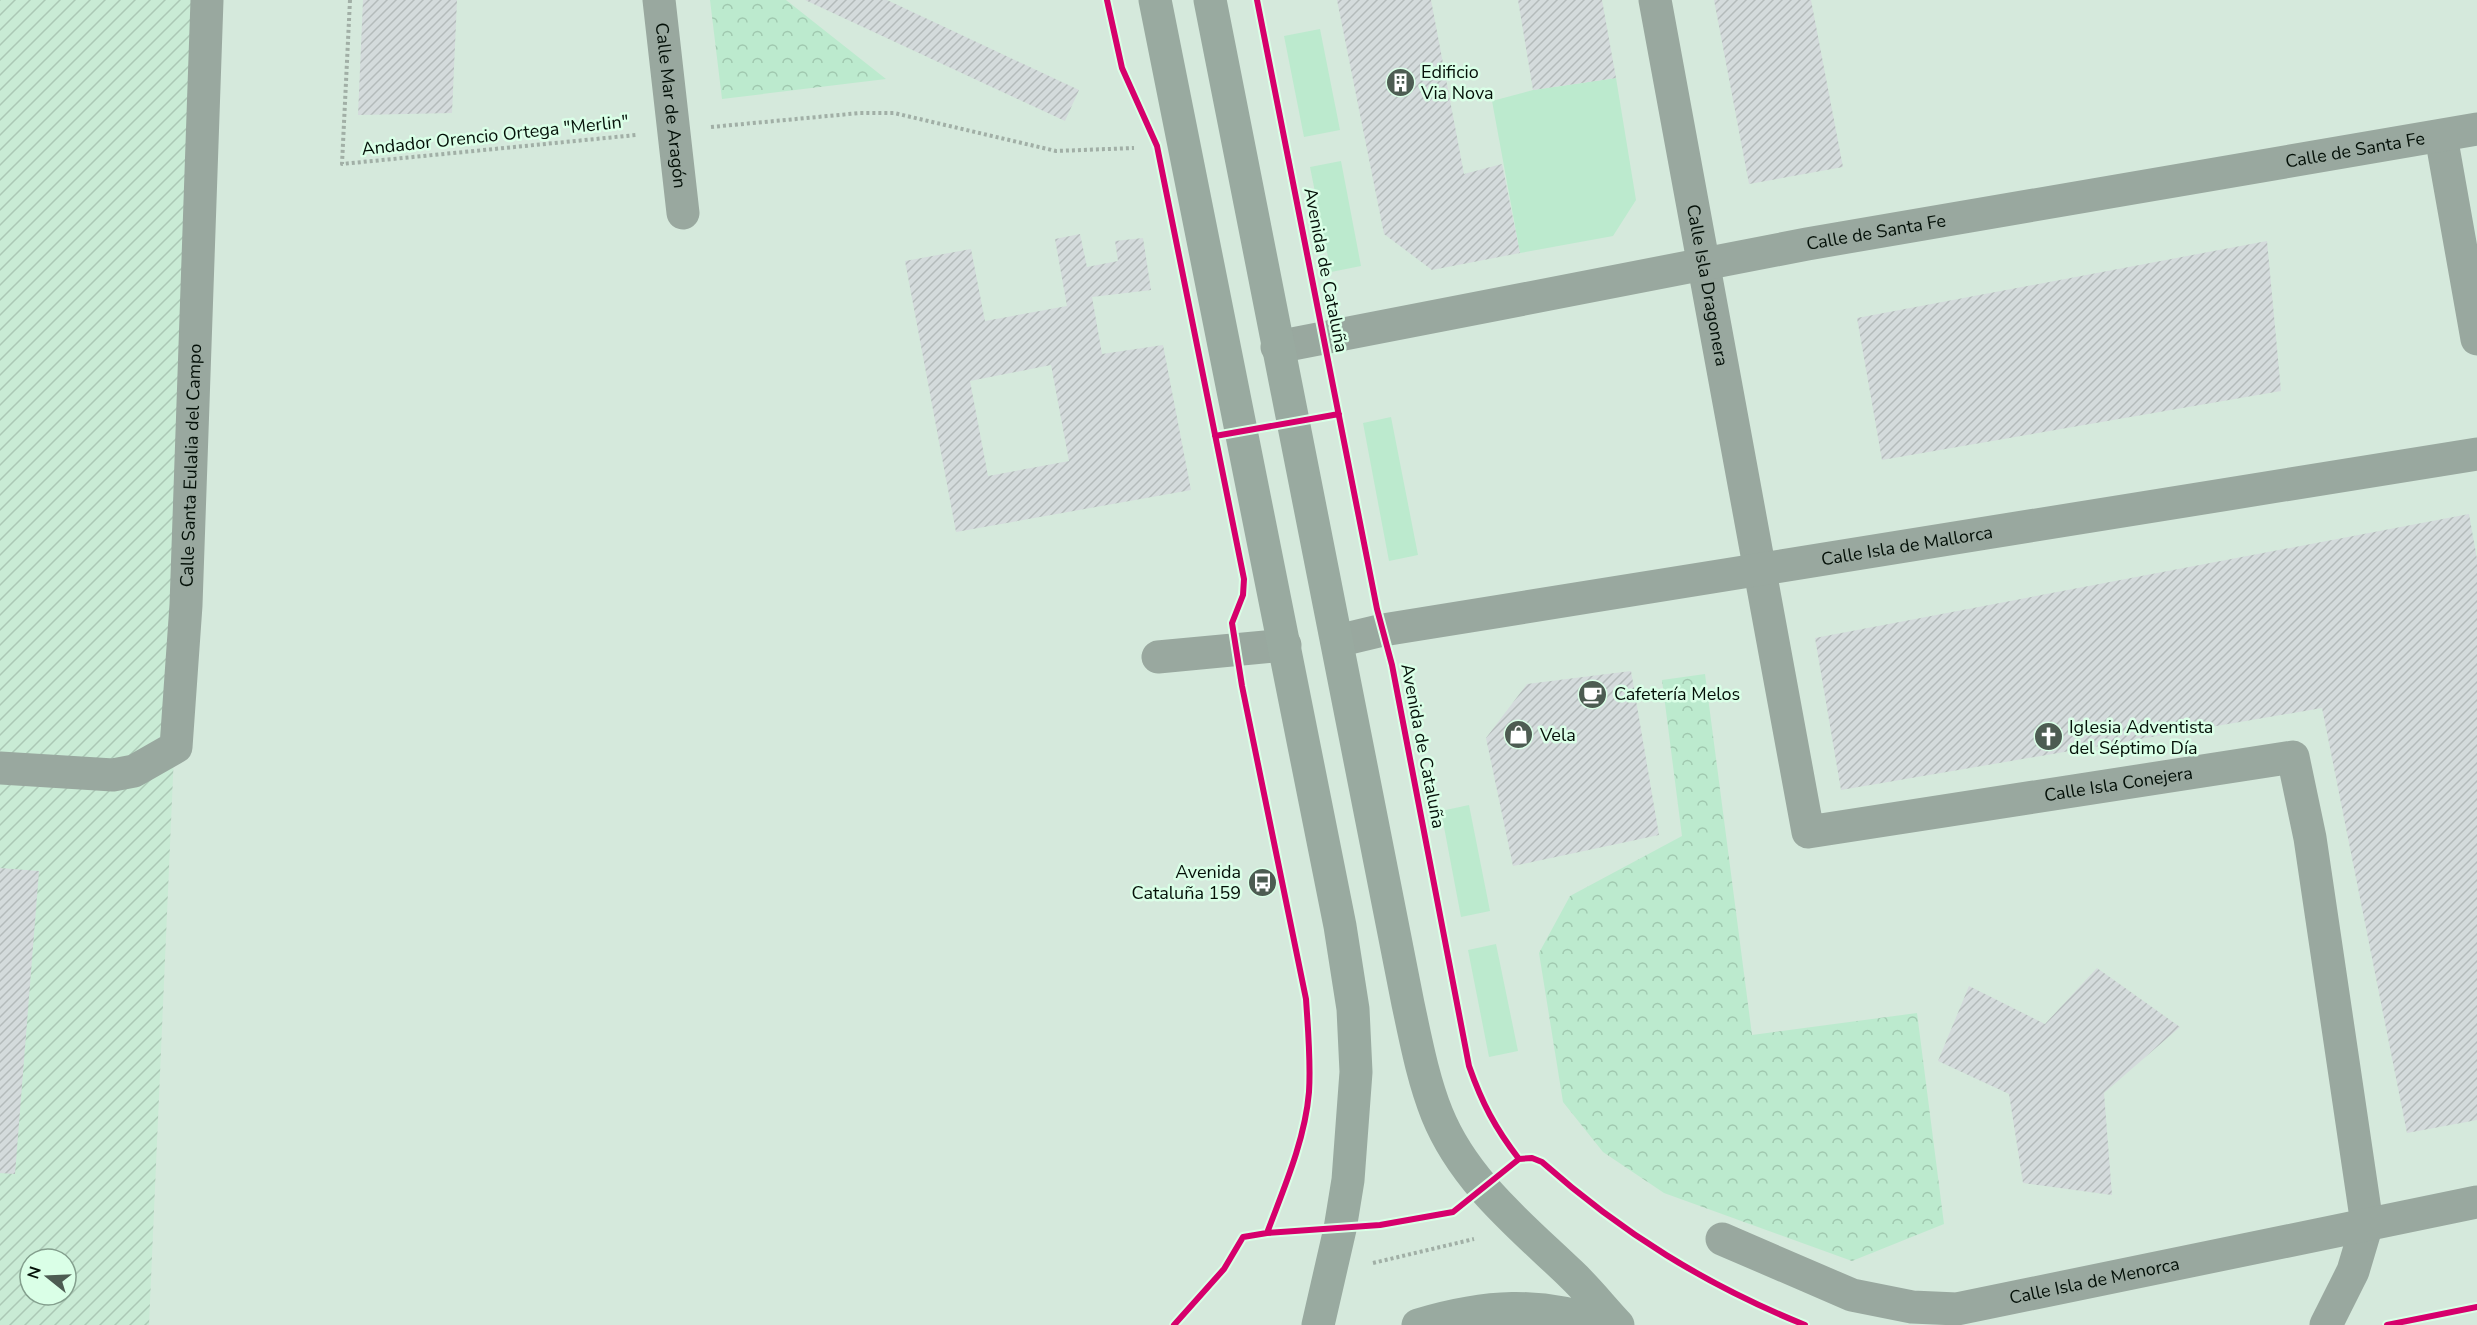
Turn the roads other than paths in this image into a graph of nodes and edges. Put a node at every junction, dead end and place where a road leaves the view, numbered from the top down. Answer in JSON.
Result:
{"nodes":[{"id":1,"x":207,"y":0,"type":"edge"},
{"id":2,"x":659,"y":0,"type":"edge"},
{"id":3,"x":1155,"y":0,"type":"edge"},
{"id":4,"x":1210,"y":0,"type":"edge"},
{"id":5,"x":1655,"y":0,"type":"edge"},
{"id":6,"x":2477,"y":129,"type":"edge"},
{"id":7,"x":2441,"y":136,"type":"junction"},
{"id":8,"x":683,"y":213,"type":"dead end"},
{"id":9,"x":1704,"y":265,"type":"junction"},
{"id":10,"x":2477,"y":339,"type":"edge"},
{"id":11,"x":1277,"y":347,"type":"junction"},
{"id":12,"x":2477,"y":454,"type":"edge"},
{"id":13,"x":1760,"y":569,"type":"junction"},
{"id":14,"x":1336,"y":641,"type":"junction"},
{"id":15,"x":1285,"y":645,"type":"junction"},
{"id":16,"x":1158,"y":657,"type":"dead end"},
{"id":17,"x":0,"y":768,"type":"edge"},
{"id":18,"x":2477,"y":1202,"type":"edge"},
{"id":19,"x":2367,"y":1224,"type":"junction"},
{"id":20,"x":1722,"y":1239,"type":"dead end"},
{"id":21,"x":1318,"y":1325,"type":"edge"},
{"id":22,"x":1418,"y":1325,"type":"edge"},
{"id":23,"x":1606,"y":1325,"type":"edge"},
{"id":24,"x":1618,"y":1325,"type":"edge"},
{"id":25,"x":2326,"y":1325,"type":"edge"}],
"edges":[{"from":1,"to":17,"type":"street","name":"Calle Santa Eulalia del Campo"},
{"from":2,"to":8,"type":"street","name":"Calle Mar de Aragón"},
{"from":3,"to":15,"type":"main road"},
{"from":4,"to":11,"type":"main road"},
{"from":5,"to":9,"type":"street","name":"Calle Isla Dragonera"},
{"from":6,"to":7,"type":"street","name":"Calle de Santa Fe"},
{"from":7,"to":9,"type":"street","name":"Calle de Santa Fe"},
{"from":7,"to":10,"type":"street"},
{"from":9,"to":11,"type":"street","name":"Calle de Santa Fe"},
{"from":9,"to":13,"type":"street","name":"Calle Isla Dragonera"},
{"from":11,"to":14,"type":"main road"},
{"from":12,"to":13,"type":"street","name":"Calle Isla de Mallorca"},
{"from":13,"to":14,"type":"street","name":"Calle Isla de Mallorca"},
{"from":13,"to":19,"type":"street","name":"Calle Isla Conejera"},
{"from":14,"to":24,"type":"main road"},
{"from":15,"to":16,"type":"street"},
{"from":15,"to":21,"type":"main road"},
{"from":18,"to":19,"type":"street","name":"Calle Isla de Menorca"},
{"from":19,"to":20,"type":"street","name":"Calle Isla de Menorca"},
{"from":19,"to":25,"type":"street","name":"Calle Isla Conejera"},
{"from":22,"to":23,"type":"main road"}]}
